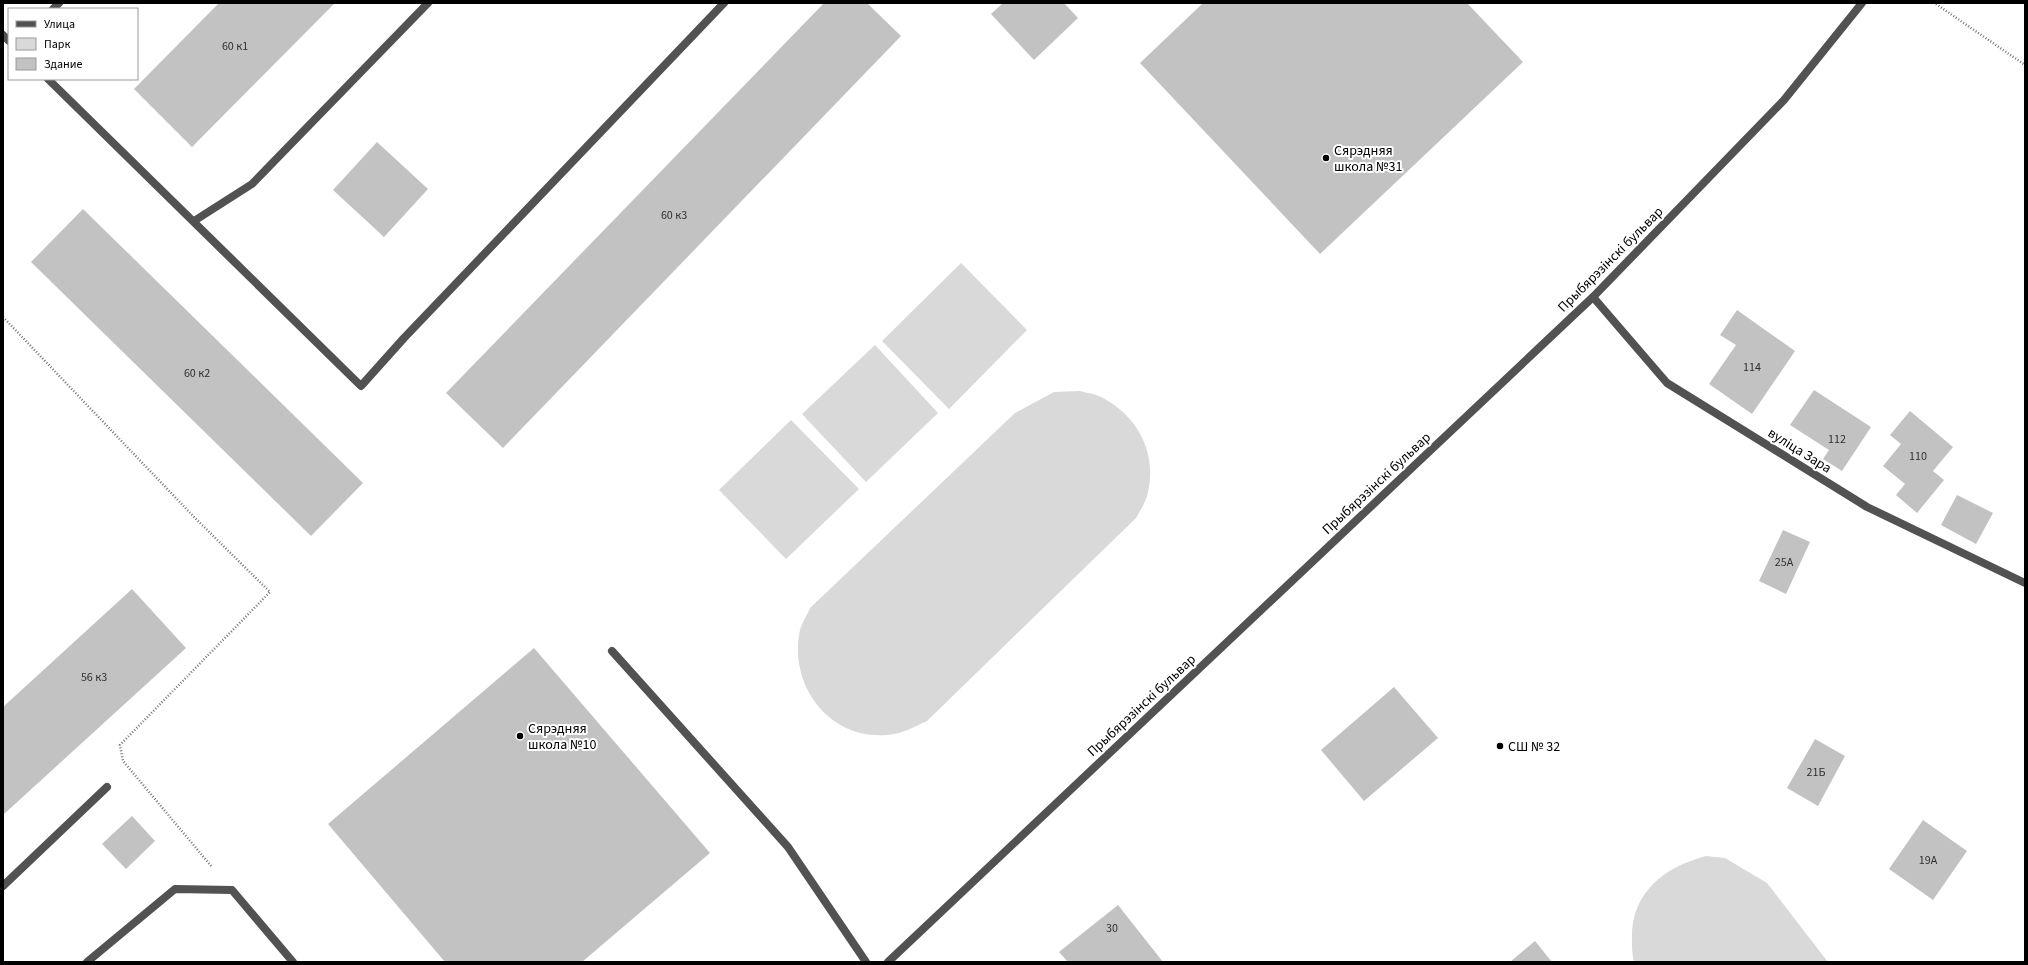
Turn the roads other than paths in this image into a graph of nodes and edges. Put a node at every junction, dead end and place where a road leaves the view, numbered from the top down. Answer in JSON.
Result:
{"nodes":[{"id":1,"x":428,"y":3,"type":"edge"},
{"id":2,"x":724,"y":3,"type":"edge"},
{"id":3,"x":1862,"y":3,"type":"edge"},
{"id":4,"x":49,"y":80,"type":"edge"},
{"id":5,"x":194,"y":221,"type":"junction"},
{"id":6,"x":1593,"y":297,"type":"junction"},
{"id":7,"x":2025,"y":583,"type":"edge"},
{"id":8,"x":612,"y":651,"type":"dead end"},
{"id":9,"x":107,"y":787,"type":"dead end"},
{"id":10,"x":3,"y":886,"type":"edge"},
{"id":11,"x":88,"y":962,"type":"edge"},
{"id":12,"x":293,"y":962,"type":"edge"},
{"id":13,"x":866,"y":962,"type":"edge"},
{"id":14,"x":888,"y":962,"type":"edge"}],
"edges":[{"from":1,"to":5,"type":"street"},
{"from":2,"to":5,"type":"street"},
{"from":3,"to":6,"type":"street","name":"Прыбярэзінскі бульвар"},
{"from":4,"to":5,"type":"street"},
{"from":6,"to":7,"type":"street","name":"вуліца Зара"},
{"from":6,"to":14,"type":"street","name":"Прыбярэзінскі бульвар"},
{"from":8,"to":13,"type":"street"},
{"from":9,"to":10,"type":"street"},
{"from":11,"to":12,"type":"street"}]}
